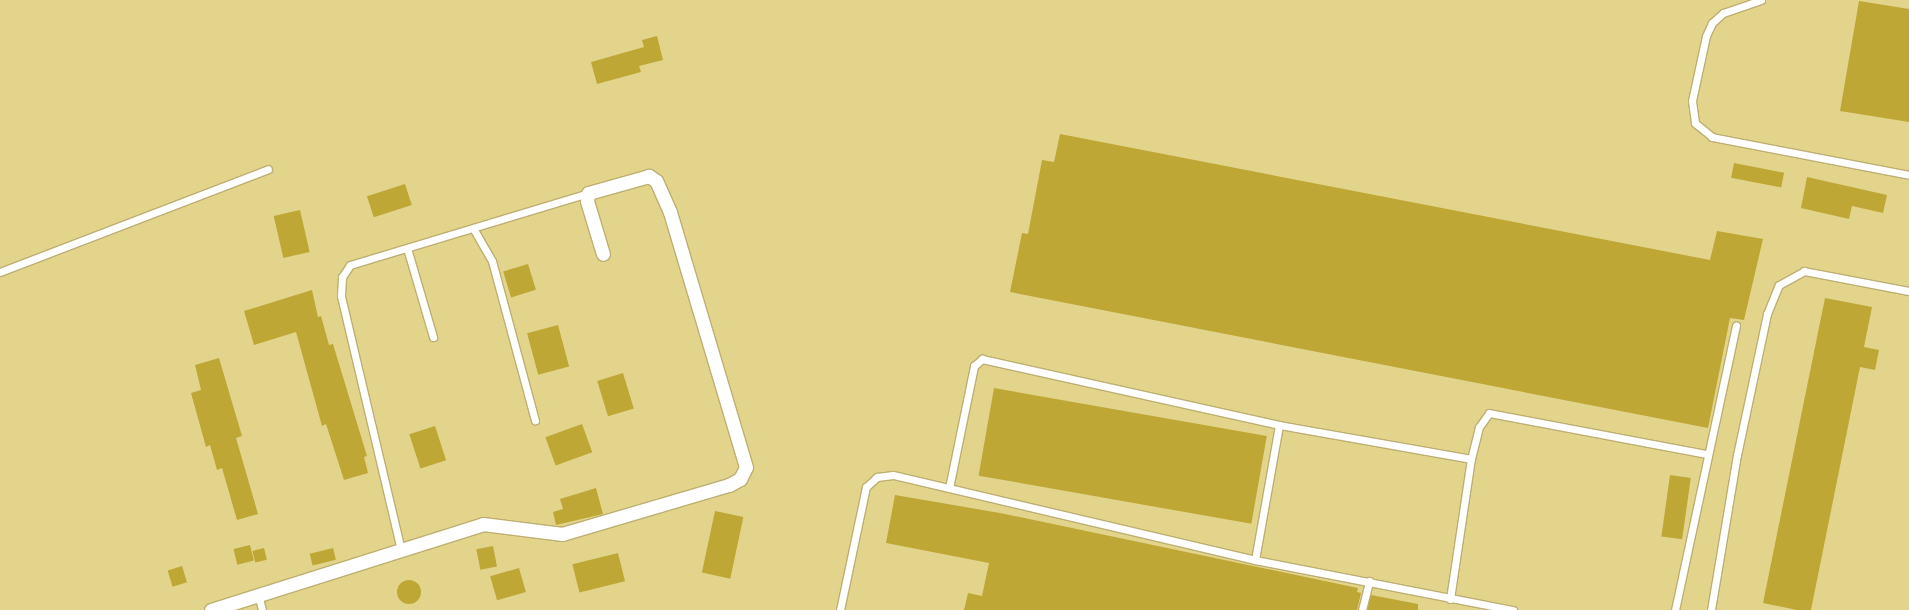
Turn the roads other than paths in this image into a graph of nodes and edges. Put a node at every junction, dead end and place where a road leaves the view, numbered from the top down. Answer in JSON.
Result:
{"nodes":[{"id":1,"x":1761,"y":0,"type":"edge"},
{"id":2,"x":268,"y":169,"type":"dead end"},
{"id":3,"x":1909,"y":175,"type":"edge"},
{"id":4,"x":588,"y":193,"type":"junction"},
{"id":5,"x":473,"y":228,"type":"junction"},
{"id":6,"x":407,"y":248,"type":"junction"},
{"id":7,"x":603,"y":254,"type":"dead end"},
{"id":8,"x":0,"y":272,"type":"edge"},
{"id":9,"x":1909,"y":291,"type":"edge"},
{"id":10,"x":1736,"y":325,"type":"dead end"},
{"id":11,"x":434,"y":337,"type":"dead end"},
{"id":12,"x":535,"y":420,"type":"dead end"},
{"id":13,"x":1279,"y":425,"type":"junction"},
{"id":14,"x":1706,"y":454,"type":"junction"},
{"id":15,"x":1471,"y":459,"type":"junction"},
{"id":16,"x":950,"y":488,"type":"junction"},
{"id":17,"x":401,"y":550,"type":"junction"},
{"id":18,"x":1255,"y":560,"type":"junction"},
{"id":19,"x":1369,"y":581,"type":"junction"},
{"id":20,"x":258,"y":594,"type":"junction"},
{"id":21,"x":1450,"y":599,"type":"junction"},
{"id":22,"x":211,"y":610,"type":"edge"},
{"id":23,"x":262,"y":610,"type":"edge"},
{"id":24,"x":840,"y":610,"type":"edge"},
{"id":25,"x":1362,"y":610,"type":"edge"},
{"id":26,"x":1513,"y":610,"type":"edge"},
{"id":27,"x":1674,"y":610,"type":"edge"},
{"id":28,"x":1711,"y":610,"type":"edge"}],
"edges":[{"from":1,"to":3,"type":"lane"},
{"from":2,"to":8,"type":"lane"},
{"from":4,"to":5,"type":"lane"},
{"from":4,"to":7,"type":"street"},
{"from":4,"to":17,"type":"street"},
{"from":5,"to":6,"type":"lane"},
{"from":5,"to":12,"type":"lane"},
{"from":6,"to":11,"type":"lane"},
{"from":6,"to":17,"type":"lane"},
{"from":9,"to":28,"type":"lane"},
{"from":10,"to":14,"type":"lane"},
{"from":13,"to":15,"type":"lane"},
{"from":13,"to":16,"type":"lane"},
{"from":13,"to":18,"type":"lane"},
{"from":14,"to":15,"type":"lane"},
{"from":14,"to":27,"type":"lane"},
{"from":15,"to":21,"type":"lane"},
{"from":16,"to":18,"type":"lane"},
{"from":16,"to":24,"type":"lane"},
{"from":17,"to":20,"type":"street"},
{"from":18,"to":19,"type":"lane"},
{"from":19,"to":21,"type":"lane"},
{"from":19,"to":25,"type":"lane"},
{"from":20,"to":22,"type":"street"},
{"from":20,"to":23,"type":"lane"},
{"from":21,"to":26,"type":"lane"}]}
